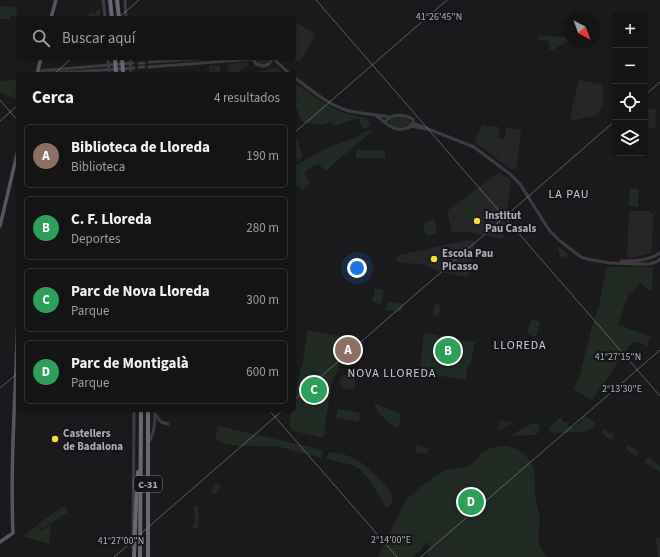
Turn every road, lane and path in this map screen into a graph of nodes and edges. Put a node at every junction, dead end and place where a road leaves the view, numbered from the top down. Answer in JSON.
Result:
{"nodes":[{"id":1,"x":56,"y":0,"type":"edge"},
{"id":2,"x":103,"y":0,"type":"edge"},
{"id":3,"x":110,"y":0,"type":"edge"},
{"id":4,"x":117,"y":0,"type":"edge"},
{"id":5,"x":125,"y":0,"type":"edge"},
{"id":6,"x":52,"y":16,"type":"edge"},
{"id":7,"x":105,"y":16,"type":"edge"},
{"id":8,"x":112,"y":16,"type":"edge"},
{"id":9,"x":119,"y":16,"type":"edge"},
{"id":10,"x":126,"y":16,"type":"edge"},
{"id":11,"x":41,"y":60,"type":"edge"},
{"id":12,"x":108,"y":60,"type":"edge"},
{"id":13,"x":115,"y":60,"type":"edge"},
{"id":14,"x":122,"y":60,"type":"edge"},
{"id":15,"x":131,"y":60,"type":"edge"},
{"id":16,"x":182,"y":60,"type":"edge"},
{"id":17,"x":240,"y":60,"type":"edge"},
{"id":18,"x":254,"y":60,"type":"edge"},
{"id":19,"x":272,"y":60,"type":"edge"},
{"id":20,"x":276,"y":60,"type":"edge"},
{"id":21,"x":149,"y":62,"type":"dead end"},
{"id":22,"x":139,"y":63,"type":"dead end"},
{"id":23,"x":144,"y":63,"type":"dead end"},
{"id":24,"x":132,"y":64,"type":"junction"},
{"id":25,"x":269,"y":64,"type":"junction"},
{"id":26,"x":281,"y":66,"type":"junction"},
{"id":27,"x":139,"y":67,"type":"dead end"},
{"id":28,"x":144,"y":67,"type":"dead end"},
{"id":29,"x":149,"y":67,"type":"dead end"},
{"id":30,"x":108,"y":68,"type":"junction"},
{"id":31,"x":132,"y":68,"type":"junction"},
{"id":32,"x":38,"y":72,"type":"edge"},
{"id":33,"x":52,"y":72,"type":"edge"},
{"id":34,"x":109,"y":72,"type":"edge"},
{"id":35,"x":116,"y":72,"type":"edge"},
{"id":36,"x":123,"y":72,"type":"edge"},
{"id":37,"x":131,"y":72,"type":"edge"},
{"id":38,"x":288,"y":72,"type":"edge"},
{"id":39,"x":296,"y":78,"type":"edge"},
{"id":40,"x":373,"y":115,"type":"junction"},
{"id":41,"x":389,"y":117,"type":"junction"},
{"id":42,"x":385,"y":122,"type":"junction"},
{"id":43,"x":412,"y":125,"type":"junction"},
{"id":44,"x":16,"y":158,"type":"edge"},
{"id":45,"x":0,"y":226,"type":"edge"},
{"id":46,"x":660,"y":253,"type":"edge"},
{"id":47,"x":660,"y":259,"type":"edge"},
{"id":48,"x":607,"y":262,"type":"junction"},
{"id":49,"x":16,"y":357,"type":"edge"},
{"id":50,"x":134,"y":412,"type":"edge"},
{"id":51,"x":141,"y":412,"type":"edge"},
{"id":52,"x":148,"y":412,"type":"edge"},
{"id":53,"x":155,"y":412,"type":"edge"},
{"id":54,"x":168,"y":424,"type":"dead end"},
{"id":55,"x":150,"y":440,"type":"dead end"},
{"id":56,"x":141,"y":454,"type":"junction"},
{"id":57,"x":0,"y":542,"type":"edge"},
{"id":58,"x":134,"y":557,"type":"edge"},
{"id":59,"x":140,"y":557,"type":"edge"},
{"id":60,"x":148,"y":557,"type":"edge"}],
"edges":[{"from":1,"to":6,"type":"main road"},
{"from":2,"to":7,"type":"street"},
{"from":3,"to":8,"type":"highway"},
{"from":4,"to":9,"type":"highway"},
{"from":5,"to":10,"type":"street"},
{"from":11,"to":32,"type":"main road"},
{"from":12,"to":30,"type":"street"},
{"from":13,"to":35,"type":"highway","bridge":true},
{"from":14,"to":36,"type":"highway","bridge":true},
{"from":15,"to":24,"type":"street"},
{"from":16,"to":21,"type":"street"},
{"from":17,"to":29,"type":"street"},
{"from":18,"to":25,"type":"street"},
{"from":19,"to":25,"type":"street"},
{"from":20,"to":26,"type":"street"},
{"from":22,"to":23,"type":"street"},
{"from":24,"to":30,"type":"street"},
{"from":24,"to":31,"type":"street"},
{"from":25,"to":26,"type":"street"},
{"from":26,"to":38,"type":"street"},
{"from":27,"to":28,"type":"street"},
{"from":30,"to":31,"type":"street"},
{"from":30,"to":33,"type":"street"},
{"from":30,"to":34,"type":"street"},
{"from":31,"to":37,"type":"street"},
{"from":39,"to":40,"type":"street"},
{"from":40,"to":41,"type":"street"},
{"from":40,"to":42,"type":"street"},
{"from":41,"to":42,"type":"street"},
{"from":41,"to":43,"type":"street"},
{"from":42,"to":43,"type":"street"},
{"from":43,"to":48,"type":"street"},
{"from":44,"to":45,"type":"main road"},
{"from":46,"to":48,"type":"street"},
{"from":47,"to":48,"type":"street"},
{"from":49,"to":57,"type":"main road"},
{"from":50,"to":58,"type":"street"},
{"from":51,"to":56,"type":"highway","number":"C-31"},
{"from":52,"to":60,"type":"highway","number":"C-31"},
{"from":53,"to":54,"type":"street"},
{"from":53,"to":55,"type":"street"},
{"from":56,"to":58,"type":"highway"},
{"from":56,"to":59,"type":"highway","number":"C-31"}]}
